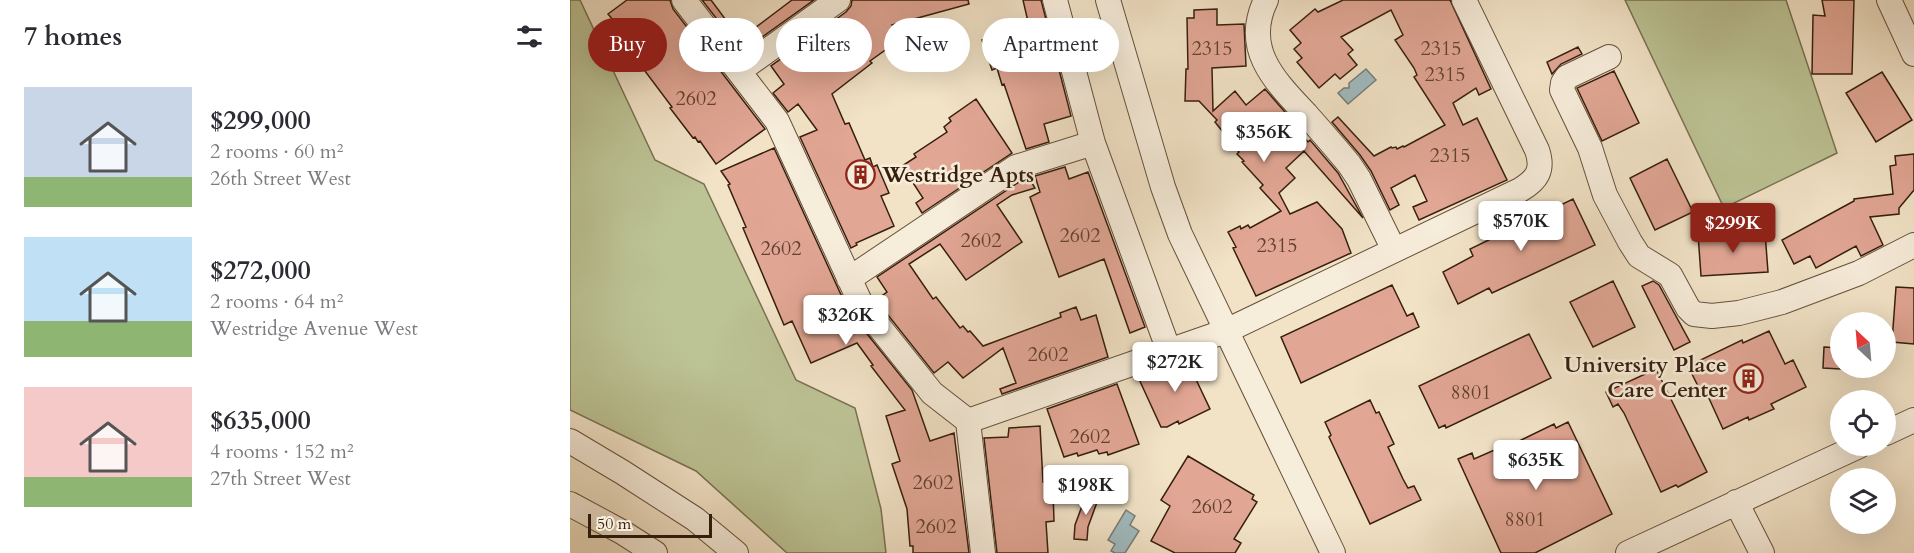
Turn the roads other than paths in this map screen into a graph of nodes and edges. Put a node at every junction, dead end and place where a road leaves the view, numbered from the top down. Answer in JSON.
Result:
{"nodes":[{"id":1,"x":684,"y":0,"type":"edge"},
{"id":2,"x":838,"y":0,"type":"edge"},
{"id":3,"x":1055,"y":0,"type":"edge"},
{"id":4,"x":1108,"y":0,"type":"edge"},
{"id":5,"x":1266,"y":0,"type":"edge"},
{"id":6,"x":1464,"y":0,"type":"edge"},
{"id":7,"x":1889,"y":0,"type":"edge"},
{"id":8,"x":698,"y":18,"type":"edge"},
{"id":9,"x":764,"y":53,"type":"edge"},
{"id":10,"x":1914,"y":54,"type":"edge"},
{"id":11,"x":1609,"y":57,"type":"dead end"},
{"id":12,"x":740,"y":72,"type":"edge"},
{"id":13,"x":1093,"y":143,"type":"junction"},
{"id":14,"x":1914,"y":245,"type":"edge"},
{"id":15,"x":1394,"y":250,"type":"junction"},
{"id":16,"x":849,"y":279,"type":"junction"},
{"id":17,"x":1226,"y":331,"type":"junction"},
{"id":18,"x":1168,"y":351,"type":"junction"},
{"id":19,"x":1914,"y":420,"type":"edge"},
{"id":20,"x":968,"y":421,"type":"junction"},
{"id":21,"x":1896,"y":428,"type":"edge"},
{"id":22,"x":570,"y":441,"type":"edge"},
{"id":23,"x":1837,"y":456,"type":"edge"},
{"id":24,"x":1736,"y":502,"type":"junction"},
{"id":25,"x":570,"y":504,"type":"edge"},
{"id":26,"x":656,"y":553,"type":"edge"},
{"id":27,"x":736,"y":553,"type":"edge"},
{"id":28,"x":983,"y":553,"type":"edge"},
{"id":29,"x":1333,"y":553,"type":"edge"},
{"id":30,"x":1628,"y":553,"type":"edge"},
{"id":31,"x":1762,"y":553,"type":"edge"}],
"edges":[{"from":1,"to":8,"type":"street"},
{"from":2,"to":9,"type":"street"},
{"from":3,"to":13,"type":"street"},
{"from":4,"to":17,"type":"street"},
{"from":5,"to":15,"type":"street"},
{"from":6,"to":15,"type":"street"},
{"from":7,"to":10,"type":"street"},
{"from":11,"to":14,"type":"street"},
{"from":12,"to":16,"type":"street"},
{"from":13,"to":16,"type":"street"},
{"from":13,"to":18,"type":"street"},
{"from":15,"to":17,"type":"street"},
{"from":16,"to":20,"type":"street"},
{"from":17,"to":18,"type":"street"},
{"from":17,"to":29,"type":"street"},
{"from":18,"to":20,"type":"street"},
{"from":19,"to":21,"type":"street"},
{"from":20,"to":28,"type":"street"},
{"from":22,"to":27,"type":"street"},
{"from":23,"to":24,"type":"street"},
{"from":24,"to":30,"type":"street"},
{"from":24,"to":31,"type":"street"},
{"from":25,"to":26,"type":"street"}]}
